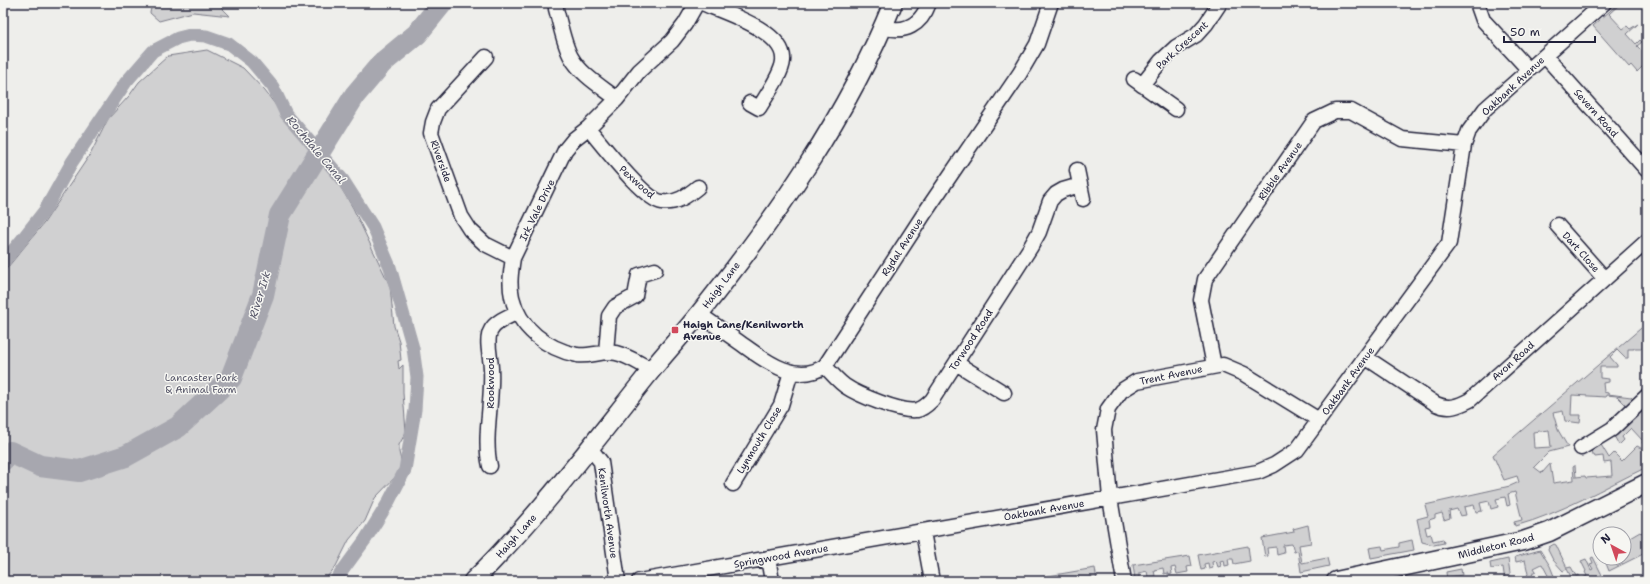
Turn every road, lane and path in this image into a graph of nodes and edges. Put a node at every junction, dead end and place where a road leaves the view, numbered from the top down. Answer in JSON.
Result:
{"nodes":[{"id":1,"x":556,"y":3,"type":"edge"},
{"id":2,"x":697,"y":3,"type":"edge"},
{"id":3,"x":702,"y":3,"type":"edge"},
{"id":4,"x":929,"y":3,"type":"edge"},
{"id":5,"x":1051,"y":3,"type":"edge"},
{"id":6,"x":1220,"y":3,"type":"edge"},
{"id":7,"x":1477,"y":3,"type":"edge"},
{"id":8,"x":1604,"y":3,"type":"edge"},
{"id":9,"x":887,"y":16,"type":"edge"},
{"id":10,"x":1545,"y":56,"type":"junction"},
{"id":11,"x":486,"y":57,"type":"dead end"},
{"id":12,"x":1529,"y":70,"type":"junction"},
{"id":13,"x":617,"y":99,"type":"junction"},
{"id":14,"x":750,"y":103,"type":"dead end"},
{"id":15,"x":1176,"y":109,"type":"dead end"},
{"id":16,"x":588,"y":128,"type":"junction"},
{"id":17,"x":1464,"y":145,"type":"junction"},
{"id":18,"x":1077,"y":170,"type":"dead end"},
{"id":19,"x":1647,"y":170,"type":"edge"},
{"id":20,"x":698,"y":187,"type":"dead end"},
{"id":21,"x":1557,"y":226,"type":"dead end"},
{"id":22,"x":1647,"y":241,"type":"edge"},
{"id":23,"x":514,"y":258,"type":"junction"},
{"id":24,"x":655,"y":270,"type":"dead end"},
{"id":25,"x":1605,"y":279,"type":"junction"},
{"id":26,"x":516,"y":313,"type":"junction"},
{"id":27,"x":699,"y":314,"type":"junction"},
{"id":28,"x":606,"y":352,"type":"junction"},
{"id":29,"x":1365,"y":357,"type":"junction"},
{"id":30,"x":956,"y":363,"type":"junction"},
{"id":31,"x":825,"y":366,"type":"junction"},
{"id":32,"x":1214,"y":366,"type":"junction"},
{"id":33,"x":652,"y":370,"type":"junction"},
{"id":34,"x":791,"y":372,"type":"junction"},
{"id":35,"x":1004,"y":393,"type":"dead end"},
{"id":36,"x":1647,"y":396,"type":"edge"},
{"id":37,"x":1319,"y":420,"type":"junction"},
{"id":38,"x":590,"y":448,"type":"junction"},
{"id":39,"x":1581,"y":448,"type":"dead end"},
{"id":40,"x":490,"y":466,"type":"dead end"},
{"id":41,"x":1647,"y":483,"type":"edge"},
{"id":42,"x":733,"y":484,"type":"dead end"},
{"id":43,"x":1110,"y":498,"type":"junction"},
{"id":44,"x":924,"y":532,"type":"junction"},
{"id":45,"x":768,"y":558,"type":"junction"},
{"id":46,"x":473,"y":581,"type":"edge"},
{"id":47,"x":618,"y":581,"type":"edge"},
{"id":48,"x":639,"y":581,"type":"edge"},
{"id":49,"x":772,"y":581,"type":"edge"},
{"id":50,"x":932,"y":581,"type":"edge"},
{"id":51,"x":1124,"y":581,"type":"edge"},
{"id":52,"x":1336,"y":581,"type":"edge"}],
"edges":[{"from":1,"to":13,"type":"street"},
{"from":2,"to":13,"type":"street","name":"Irk Vale Drive"},
{"from":3,"to":14,"type":"street"},
{"from":4,"to":9,"type":"street"},
{"from":5,"to":31,"type":"street","name":"Rydal Avenue"},
{"from":6,"to":15,"type":"street","name":"Park Crescent"},
{"from":7,"to":12,"type":"street"},
{"from":8,"to":10,"type":"street","name":"Oakbank Avenue"},
{"from":9,"to":27,"type":"main road","name":"Haigh Lane"},
{"from":10,"to":12,"type":"street","name":"Oakbank Avenue"},
{"from":10,"to":19,"type":"street","name":"Severn Road"},
{"from":11,"to":23,"type":"street","name":"Riverside"},
{"from":12,"to":17,"type":"street","name":"Oakbank Avenue"},
{"from":13,"to":16,"type":"street","name":"Irk Vale Drive"},
{"from":16,"to":20,"type":"street","name":"Pexwood"},
{"from":16,"to":23,"type":"street","name":"Irk Vale Drive"},
{"from":17,"to":29,"type":"street","name":"Oakbank Avenue"},
{"from":17,"to":32,"type":"street","name":"Ribble Avenue"},
{"from":18,"to":30,"type":"street","name":"Torwood Road"},
{"from":21,"to":25,"type":"street","name":"Dart Close"},
{"from":22,"to":25,"type":"street","name":"Avon Road"},
{"from":23,"to":26,"type":"street","name":"Irk Vale Drive"},
{"from":24,"to":28,"type":"street"},
{"from":25,"to":29,"type":"street","name":"Avon Road"},
{"from":26,"to":28,"type":"street","name":"Irk Vale Drive"},
{"from":26,"to":40,"type":"street","name":"Rookwood"},
{"from":27,"to":33,"type":"main road","name":"Haigh Lane"},
{"from":27,"to":34,"type":"street"},
{"from":28,"to":33,"type":"street","name":"Irk Vale Drive"},
{"from":29,"to":37,"type":"street","name":"Oakbank Avenue"},
{"from":30,"to":31,"type":"street","name":"Torwood Road"},
{"from":30,"to":35,"type":"street"},
{"from":31,"to":34,"type":"street"},
{"from":32,"to":37,"type":"street","name":"Trent Avenue"},
{"from":32,"to":43,"type":"street","name":"Trent Avenue"},
{"from":33,"to":38,"type":"main road","name":"Haigh Lane"},
{"from":34,"to":42,"type":"street","name":"Lynmouth Close"},
{"from":36,"to":39,"type":"street"},
{"from":37,"to":43,"type":"street","name":"Oakbank Avenue"},
{"from":38,"to":46,"type":"main road","name":"Haigh Lane"},
{"from":38,"to":47,"type":"street","name":"Kenilworth Avenue"},
{"from":41,"to":52,"type":"main road","name":"Middleton Road"},
{"from":43,"to":44,"type":"street","name":"Oakbank Avenue"},
{"from":43,"to":51,"type":"street","name":"Trent Avenue"},
{"from":44,"to":45,"type":"street","name":"Springwood Avenue"},
{"from":44,"to":50,"type":"street"},
{"from":45,"to":48,"type":"street","name":"Springwood Avenue"},
{"from":45,"to":49,"type":"street"}]}
